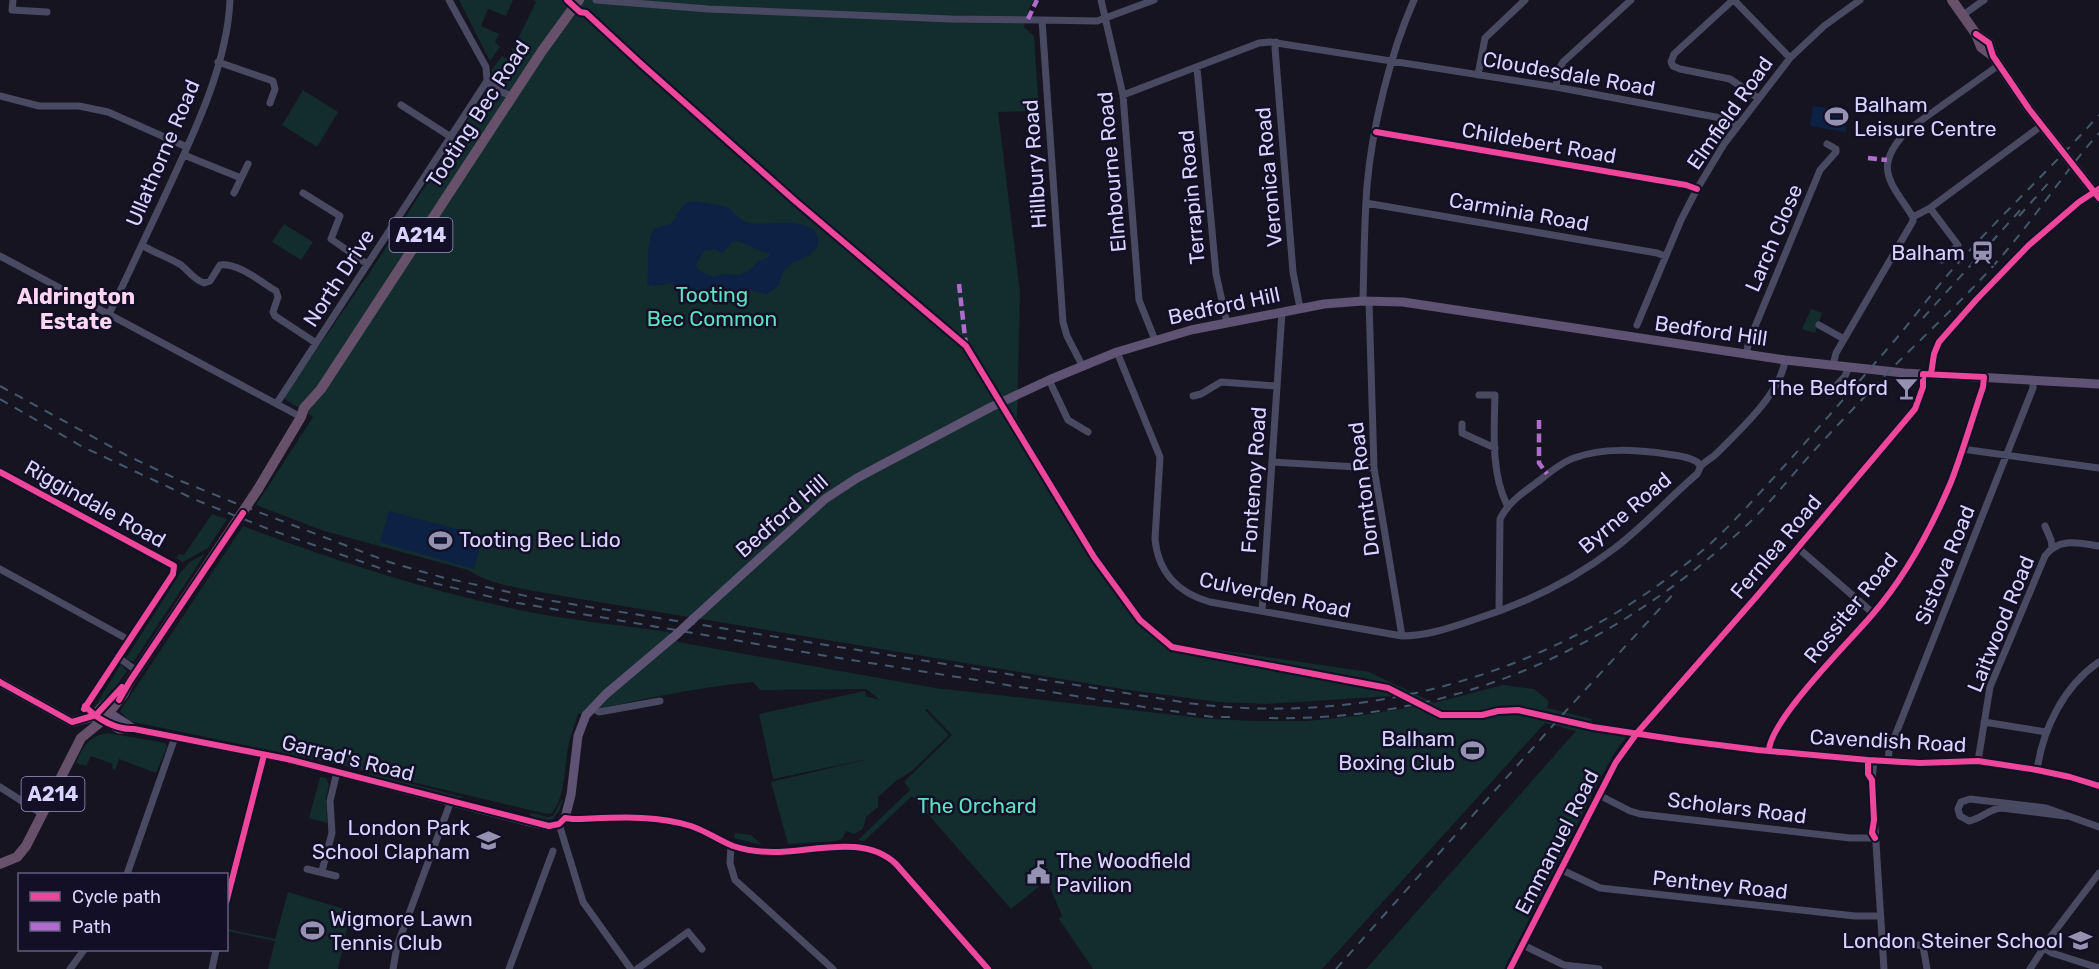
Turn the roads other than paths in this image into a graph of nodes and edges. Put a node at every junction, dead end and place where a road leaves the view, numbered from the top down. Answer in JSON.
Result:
{"nodes":[{"id":1,"x":12,"y":0,"type":"edge"},
{"id":2,"x":230,"y":0,"type":"edge"},
{"id":3,"x":450,"y":0,"type":"edge"},
{"id":4,"x":579,"y":0,"type":"edge"},
{"id":5,"x":596,"y":0,"type":"edge"},
{"id":6,"x":1101,"y":0,"type":"edge"},
{"id":7,"x":1154,"y":0,"type":"edge"},
{"id":8,"x":1414,"y":0,"type":"edge"},
{"id":9,"x":1525,"y":0,"type":"edge"},
{"id":10,"x":1734,"y":0,"type":"edge"},
{"id":11,"x":1860,"y":0,"type":"edge"},
{"id":12,"x":1952,"y":0,"type":"edge"},
{"id":13,"x":1984,"y":0,"type":"edge"},
{"id":14,"x":1625,"y":2,"type":"edge"},
{"id":15,"x":47,"y":12,"type":"dead end"},
{"id":16,"x":1963,"y":15,"type":"junction"},
{"id":17,"x":1106,"y":19,"type":"junction"},
{"id":18,"x":1042,"y":20,"type":"junction"},
{"id":19,"x":1276,"y":42,"type":"junction"},
{"id":20,"x":1790,"y":58,"type":"junction"},
{"id":21,"x":1996,"y":60,"type":"junction"},
{"id":22,"x":1392,"y":61,"type":"junction"},
{"id":23,"x":218,"y":62,"type":"junction"},
{"id":24,"x":1197,"y":68,"type":"junction"},
{"id":25,"x":1479,"y":75,"type":"junction"},
{"id":26,"x":487,"y":81,"type":"junction"},
{"id":27,"x":1556,"y":87,"type":"junction"},
{"id":28,"x":1123,"y":95,"type":"junction"},
{"id":29,"x":0,"y":96,"type":"edge"},
{"id":30,"x":512,"y":96,"type":"junction"},
{"id":31,"x":1758,"y":98,"type":"junction"},
{"id":32,"x":270,"y":103,"type":"dead end"},
{"id":33,"x":401,"y":105,"type":"dead end"},
{"id":34,"x":1737,"y":125,"type":"junction"},
{"id":35,"x":2041,"y":126,"type":"junction"},
{"id":36,"x":1376,"y":132,"type":"junction"},
{"id":37,"x":451,"y":137,"type":"junction"},
{"id":38,"x":1827,"y":144,"type":"dead end"},
{"id":39,"x":187,"y":147,"type":"junction"},
{"id":40,"x":184,"y":155,"type":"junction"},
{"id":41,"x":248,"y":164,"type":"dead end"},
{"id":42,"x":241,"y":178,"type":"junction"},
{"id":43,"x":1697,"y":189,"type":"junction"},
{"id":44,"x":234,"y":193,"type":"dead end"},
{"id":45,"x":303,"y":193,"type":"dead end"},
{"id":46,"x":2097,"y":193,"type":"edge"},
{"id":47,"x":1366,"y":202,"type":"junction"},
{"id":48,"x":1930,"y":208,"type":"junction"},
{"id":49,"x":1913,"y":218,"type":"junction"},
{"id":50,"x":142,"y":245,"type":"junction"},
{"id":51,"x":0,"y":256,"type":"edge"},
{"id":52,"x":1665,"y":256,"type":"junction"},
{"id":53,"x":1942,"y":260,"type":"dead end"},
{"id":54,"x":368,"y":264,"type":"junction"},
{"id":55,"x":1366,"y":301,"type":"junction"},
{"id":56,"x":1300,"y":308,"type":"junction"},
{"id":57,"x":1282,"y":312,"type":"junction"},
{"id":58,"x":109,"y":314,"type":"junction"},
{"id":59,"x":1227,"y":323,"type":"junction"},
{"id":60,"x":1637,"y":325,"type":"dead end"},
{"id":61,"x":1819,"y":325,"type":"dead end"},
{"id":62,"x":1844,"y":339,"type":"junction"},
{"id":63,"x":1155,"y":340,"type":"junction"},
{"id":64,"x":316,"y":343,"type":"junction"},
{"id":65,"x":1117,"y":352,"type":"junction"},
{"id":66,"x":1746,"y":355,"type":"junction"},
{"id":67,"x":1785,"y":360,"type":"junction"},
{"id":68,"x":1082,"y":365,"type":"junction"},
{"id":69,"x":1833,"y":365,"type":"junction"},
{"id":70,"x":1850,"y":367,"type":"junction"},
{"id":71,"x":1927,"y":374,"type":"junction"},
{"id":72,"x":1984,"y":377,"type":"junction"},
{"id":73,"x":1049,"y":380,"type":"junction"},
{"id":74,"x":2033,"y":381,"type":"junction"},
{"id":75,"x":2099,"y":384,"type":"edge"},
{"id":76,"x":1276,"y":386,"type":"junction"},
{"id":77,"x":1835,"y":387,"type":"dead end"},
{"id":78,"x":1479,"y":395,"type":"dead end"},
{"id":79,"x":1193,"y":396,"type":"dead end"},
{"id":80,"x":277,"y":403,"type":"junction"},
{"id":81,"x":302,"y":417,"type":"junction"},
{"id":82,"x":1462,"y":424,"type":"dead end"},
{"id":83,"x":1088,"y":432,"type":"dead end"},
{"id":84,"x":1496,"y":448,"type":"junction"},
{"id":85,"x":1962,"y":449,"type":"junction"},
{"id":86,"x":2006,"y":456,"type":"junction"},
{"id":87,"x":1272,"y":462,"type":"junction"},
{"id":88,"x":1701,"y":466,"type":"junction"},
{"id":89,"x":1374,"y":468,"type":"junction"},
{"id":90,"x":2099,"y":468,"type":"edge"},
{"id":91,"x":0,"y":472,"type":"edge"},
{"id":92,"x":1507,"y":506,"type":"junction"},
{"id":93,"x":2044,"y":526,"type":"dead end"},
{"id":94,"x":2099,"y":546,"type":"edge"},
{"id":95,"x":2052,"y":547,"type":"junction"},
{"id":96,"x":1798,"y":548,"type":"junction"},
{"id":97,"x":0,"y":569,"type":"edge"},
{"id":98,"x":1262,"y":611,"type":"junction"},
{"id":99,"x":1499,"y":611,"type":"junction"},
{"id":100,"x":1874,"y":614,"type":"junction"},
{"id":101,"x":1402,"y":636,"type":"junction"},
{"id":102,"x":129,"y":640,"type":"junction"},
{"id":103,"x":119,"y":658,"type":"junction"},
{"id":104,"x":2099,"y":662,"type":"edge"},
{"id":105,"x":137,"y":671,"type":"junction"},
{"id":106,"x":0,"y":682,"type":"edge"},
{"id":107,"x":660,"y":700,"type":"dead end"},
{"id":108,"x":592,"y":708,"type":"junction"},
{"id":109,"x":84,"y":709,"type":"dead end"},
{"id":110,"x":102,"y":715,"type":"junction"},
{"id":111,"x":75,"y":721,"type":"junction"},
{"id":112,"x":1984,"y":722,"type":"junction"},
{"id":113,"x":2046,"y":732,"type":"junction"},
{"id":114,"x":1637,"y":733,"type":"junction"},
{"id":115,"x":175,"y":737,"type":"junction"},
{"id":116,"x":81,"y":738,"type":"junction"},
{"id":117,"x":1769,"y":751,"type":"junction"},
{"id":118,"x":264,"y":755,"type":"junction"},
{"id":119,"x":1874,"y":760,"type":"junction"},
{"id":120,"x":1888,"y":761,"type":"junction"},
{"id":121,"x":1978,"y":761,"type":"junction"},
{"id":122,"x":2037,"y":770,"type":"junction"},
{"id":123,"x":337,"y":772,"type":"junction"},
{"id":124,"x":2099,"y":786,"type":"edge"},
{"id":125,"x":0,"y":787,"type":"edge"},
{"id":126,"x":1599,"y":795,"type":"junction"},
{"id":127,"x":451,"y":801,"type":"junction"},
{"id":128,"x":42,"y":814,"type":"junction"},
{"id":129,"x":2066,"y":816,"type":"junction"},
{"id":130,"x":562,"y":821,"type":"junction"},
{"id":131,"x":2099,"y":827,"type":"edge"},
{"id":132,"x":1875,"y":838,"type":"junction"},
{"id":133,"x":731,"y":845,"type":"junction"},
{"id":134,"x":553,"y":851,"type":"dead end"},
{"id":135,"x":0,"y":864,"type":"edge"},
{"id":136,"x":307,"y":869,"type":"dead end"},
{"id":137,"x":1562,"y":870,"type":"junction"},
{"id":138,"x":322,"y":871,"type":"junction"},
{"id":139,"x":127,"y":873,"type":"edge"},
{"id":140,"x":2099,"y":873,"type":"edge"},
{"id":141,"x":336,"y":876,"type":"dead end"},
{"id":142,"x":228,"y":895,"type":"edge"},
{"id":143,"x":1880,"y":916,"type":"junction"},
{"id":144,"x":1523,"y":945,"type":"junction"},
{"id":145,"x":1882,"y":946,"type":"junction"},
{"id":146,"x":2044,"y":948,"type":"junction"},
{"id":147,"x":702,"y":949,"type":"dead end"},
{"id":148,"x":83,"y":951,"type":"edge"},
{"id":149,"x":216,"y":951,"type":"edge"},
{"id":150,"x":2099,"y":968,"type":"edge"},
{"id":151,"x":70,"y":969,"type":"edge"},
{"id":152,"x":212,"y":969,"type":"edge"},
{"id":153,"x":393,"y":969,"type":"edge"},
{"id":154,"x":509,"y":969,"type":"edge"},
{"id":155,"x":632,"y":969,"type":"edge"},
{"id":156,"x":637,"y":969,"type":"edge"},
{"id":157,"x":833,"y":969,"type":"edge"},
{"id":158,"x":988,"y":969,"type":"edge"},
{"id":159,"x":1510,"y":969,"type":"edge"},
{"id":160,"x":1599,"y":969,"type":"edge"},
{"id":161,"x":1884,"y":969,"type":"edge"},
{"id":162,"x":1927,"y":969,"type":"edge"},
{"id":163,"x":2030,"y":969,"type":"edge"}],
"edges":[{"from":1,"to":15,"type":"street"},
{"from":2,"to":23,"type":"street","name":"Ullathorne Road"},
{"from":3,"to":26,"type":"street"},
{"from":4,"to":30,"type":"highway","name":"Tooting Bec Road","number":"A214"},
{"from":5,"to":18,"type":"street"},
{"from":6,"to":17,"type":"street","name":"Elmbourne Road"},
{"from":7,"to":17,"type":"street"},
{"from":8,"to":22,"type":"street","name":"Dornton Road"},
{"from":9,"to":25,"type":"street"},
{"from":10,"to":20,"type":"street"},
{"from":10,"to":31,"type":"street"},
{"from":11,"to":20,"type":"street","name":"Elmfield Road"},
{"from":12,"to":16,"type":"highway"},
{"from":13,"to":16,"type":"street"},
{"from":14,"to":27,"type":"street"},
{"from":16,"to":21,"type":"highway"},
{"from":17,"to":18,"type":"street"},
{"from":17,"to":28,"type":"street","name":"Elmbourne Road"},
{"from":18,"to":68,"type":"street","name":"Hillbury Road"},
{"from":19,"to":22,"type":"street","name":"Cloudesdale Road"},
{"from":19,"to":24,"type":"street"},
{"from":19,"to":56,"type":"street","name":"Veronica Road"},
{"from":20,"to":31,"type":"street","name":"Elmfield Road"},
{"from":21,"to":35,"type":"highway"},
{"from":21,"to":49,"type":"street"},
{"from":22,"to":25,"type":"street","name":"Cloudesdale Road"},
{"from":22,"to":36,"type":"street","name":"Dornton Road"},
{"from":23,"to":32,"type":"street"},
{"from":23,"to":39,"type":"street","name":"Ullathorne Road"},
{"from":24,"to":28,"type":"street"},
{"from":24,"to":59,"type":"street","name":"Terrapin Road"},
{"from":25,"to":27,"type":"street","name":"Cloudesdale Road"},
{"from":26,"to":30,"type":"street"},
{"from":26,"to":37,"type":"street","name":"North Drive"},
{"from":27,"to":34,"type":"street","name":"Cloudesdale Road"},
{"from":28,"to":63,"type":"street","name":"Elmbourne Road"},
{"from":29,"to":39,"type":"street"},
{"from":30,"to":81,"type":"highway","name":"Tooting Bec Road","number":"A214"},
{"from":31,"to":34,"type":"street","name":"Elmfield Road"},
{"from":33,"to":37,"type":"street"},
{"from":34,"to":43,"type":"street","name":"Elmfield Road"},
{"from":35,"to":46,"type":"highway"},
{"from":35,"to":48,"type":"street"},
{"from":36,"to":43,"type":"street","name":"Childebert Road"},
{"from":36,"to":47,"type":"street","name":"Dornton Road"},
{"from":37,"to":54,"type":"street","name":"North Drive"},
{"from":38,"to":66,"type":"street","name":"Larch Close"},
{"from":39,"to":40,"type":"street","name":"Ullathorne Road"},
{"from":40,"to":42,"type":"street"},
{"from":40,"to":50,"type":"street","name":"Ullathorne Road"},
{"from":41,"to":42,"type":"street"},
{"from":42,"to":44,"type":"street"},
{"from":43,"to":52,"type":"street","name":"Elmfield Road"},
{"from":45,"to":54,"type":"street"},
{"from":46,"to":71,"type":"street","name":"Fernlea Road"},
{"from":47,"to":52,"type":"street","name":"Carminia Road"},
{"from":47,"to":55,"type":"street","name":"Dornton Road"},
{"from":48,"to":49,"type":"street"},
{"from":48,"to":53,"type":"street"},
{"from":49,"to":62,"type":"street"},
{"from":50,"to":58,"type":"street","name":"Ullathorne Road"},
{"from":50,"to":64,"type":"street"},
{"from":51,"to":58,"type":"street"},
{"from":52,"to":60,"type":"street","name":"Elmfield Road"},
{"from":54,"to":64,"type":"street","name":"North Drive"},
{"from":55,"to":56,"type":"main road","name":"Bedford Hill"},
{"from":55,"to":66,"type":"main road","name":"Bedford Hill"},
{"from":55,"to":89,"type":"street","name":"Dornton Road"},
{"from":56,"to":57,"type":"main road","name":"Bedford Hill"},
{"from":57,"to":59,"type":"main road","name":"Bedford Hill"},
{"from":57,"to":76,"type":"street","name":"Fontenoy Road"},
{"from":58,"to":80,"type":"street"},
{"from":59,"to":63,"type":"main road","name":"Bedford Hill"},
{"from":61,"to":62,"type":"street"},
{"from":62,"to":69,"type":"street"},
{"from":63,"to":65,"type":"main road","name":"Bedford Hill"},
{"from":64,"to":80,"type":"street","name":"North Drive"},
{"from":65,"to":68,"type":"main road","name":"Bedford Hill"},
{"from":65,"to":98,"type":"street","name":"Culverden Road"},
{"from":66,"to":67,"type":"main road","name":"Bedford Hill"},
{"from":67,"to":69,"type":"main road","name":"Bedford Hill"},
{"from":67,"to":88,"type":"street","name":"Byrne Road"},
{"from":68,"to":73,"type":"main road","name":"Bedford Hill"},
{"from":69,"to":70,"type":"main road","name":"Bedford Hill"},
{"from":70,"to":71,"type":"main road","name":"Bedford Hill"},
{"from":70,"to":77,"type":"street"},
{"from":71,"to":72,"type":"main road","name":"Bedford Hill"},
{"from":71,"to":96,"type":"street","name":"Fernlea Road"},
{"from":72,"to":74,"type":"main road","name":"Bedford Hill"},
{"from":72,"to":85,"type":"street","name":"Rossiter Road"},
{"from":73,"to":83,"type":"street"},
{"from":73,"to":108,"type":"main road","name":"Bedford Hill","bridge":true},
{"from":74,"to":75,"type":"main road","name":"Bedford Hill"},
{"from":74,"to":86,"type":"street","name":"Sistova Road"},
{"from":76,"to":79,"type":"street","name":"Fontenoy Road"},
{"from":76,"to":87,"type":"street","name":"Fontenoy Road"},
{"from":78,"to":84,"type":"street"},
{"from":80,"to":81,"type":"street"},
{"from":81,"to":105,"type":"highway","name":"Tooting Bec Road","number":"A214","bridge":true},
{"from":82,"to":84,"type":"street"},
{"from":84,"to":92,"type":"street"},
{"from":85,"to":86,"type":"street"},
{"from":85,"to":100,"type":"street","name":"Rossiter Road"},
{"from":86,"to":90,"type":"street"},
{"from":86,"to":120,"type":"street","name":"Sistova Road"},
{"from":87,"to":89,"type":"street"},
{"from":87,"to":98,"type":"street","name":"Fontenoy Road"},
{"from":88,"to":92,"type":"street"},
{"from":88,"to":99,"type":"street","name":"Byrne Road"},
{"from":89,"to":101,"type":"street","name":"Dornton Road"},
{"from":91,"to":102,"type":"street","name":"Riggindale Road"},
{"from":92,"to":99,"type":"street"},
{"from":93,"to":95,"type":"street"},
{"from":94,"to":95,"type":"street","name":"Laitwood Road"},
{"from":95,"to":112,"type":"street","name":"Laitwood Road"},
{"from":96,"to":100,"type":"street"},
{"from":96,"to":114,"type":"street","name":"Fernlea Road"},
{"from":97,"to":102,"type":"street"},
{"from":98,"to":101,"type":"street","name":"Culverden Road"},
{"from":99,"to":101,"type":"street","name":"Byrne Road"},
{"from":100,"to":117,"type":"street","name":"Rossiter Road"},
{"from":102,"to":103,"type":"street"},
{"from":103,"to":105,"type":"street"},
{"from":103,"to":109,"type":"street"},
{"from":104,"to":113,"type":"street"},
{"from":105,"to":110,"type":"highway","name":"Tooting Bec Road","number":"A214"},
{"from":106,"to":111,"type":"highway"},
{"from":107,"to":108,"type":"street"},
{"from":108,"to":130,"type":"main road","name":"Bedford Hill"},
{"from":110,"to":111,"type":"highway"},
{"from":110,"to":115,"type":"main road","name":"Garrad's Road"},
{"from":110,"to":116,"type":"highway","number":"A214"},
{"from":111,"to":116,"type":"highway"},
{"from":112,"to":113,"type":"street"},
{"from":112,"to":121,"type":"street","name":"Laitwood Road"},
{"from":113,"to":122,"type":"street"},
{"from":114,"to":117,"type":"street","name":"Cavendish Road"},
{"from":114,"to":126,"type":"street","name":"Emmanuel Road"},
{"from":115,"to":118,"type":"main road","name":"Garrad's Road"},
{"from":115,"to":139,"type":"street"},
{"from":116,"to":128,"type":"highway","number":"A214"},
{"from":117,"to":119,"type":"street","name":"Cavendish Road"},
{"from":118,"to":123,"type":"main road","name":"Garrad's Road"},
{"from":118,"to":142,"type":"street"},
{"from":119,"to":120,"type":"street","name":"Cavendish Road"},
{"from":119,"to":132,"type":"street"},
{"from":120,"to":121,"type":"street","name":"Cavendish Road"},
{"from":121,"to":122,"type":"street","name":"Cavendish Road"},
{"from":122,"to":124,"type":"street","name":"Cavendish Road"},
{"from":123,"to":127,"type":"main road","name":"Garrad's Road"},
{"from":123,"to":138,"type":"street"},
{"from":125,"to":128,"type":"street"},
{"from":126,"to":132,"type":"street","name":"Scholars Road"},
{"from":126,"to":137,"type":"street","name":"Emmanuel Road"},
{"from":127,"to":130,"type":"main road","name":"Garrad's Road"},
{"from":127,"to":153,"type":"street"},
{"from":128,"to":135,"type":"highway","number":"A214"},
{"from":129,"to":129,"type":"street"},
{"from":129,"to":131,"type":"street"},
{"from":130,"to":133,"type":"street"},
{"from":130,"to":155,"type":"street"},
{"from":132,"to":143,"type":"street"},
{"from":133,"to":157,"type":"street"},
{"from":133,"to":158,"type":"street"},
{"from":134,"to":154,"type":"street"},
{"from":136,"to":138,"type":"street"},
{"from":137,"to":143,"type":"street","name":"Pentney Road"},
{"from":137,"to":144,"type":"street","name":"Emmanuel Road"},
{"from":138,"to":141,"type":"street"},
{"from":140,"to":146,"type":"street"},
{"from":143,"to":145,"type":"street"},
{"from":144,"to":159,"type":"street","name":"Emmanuel Road"},
{"from":144,"to":160,"type":"street"},
{"from":145,"to":161,"type":"street"},
{"from":145,"to":162,"type":"street"},
{"from":146,"to":150,"type":"street"},
{"from":146,"to":163,"type":"street"},
{"from":147,"to":156,"type":"street"},
{"from":148,"to":151,"type":"street"},
{"from":149,"to":152,"type":"street"}]}
